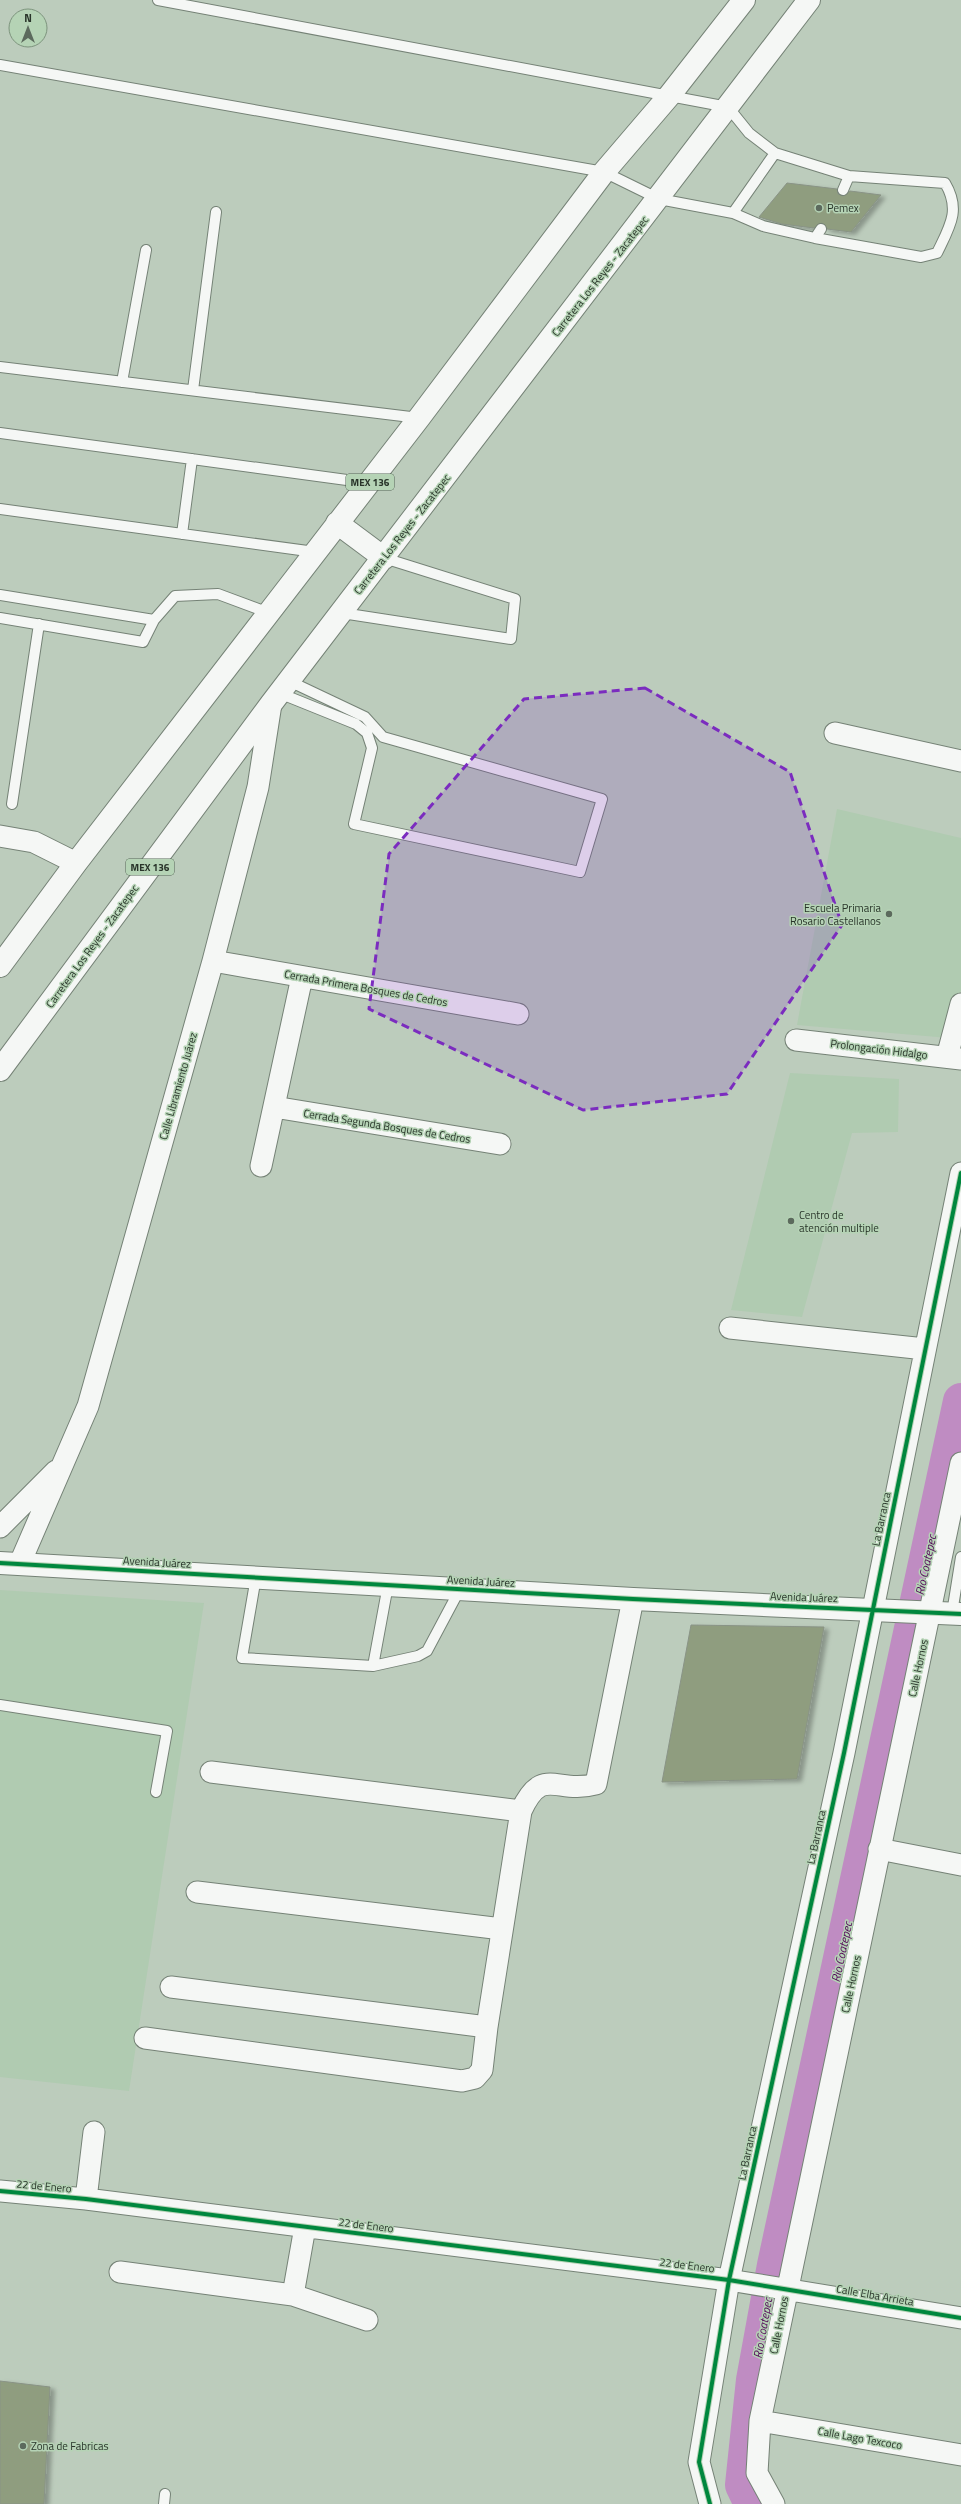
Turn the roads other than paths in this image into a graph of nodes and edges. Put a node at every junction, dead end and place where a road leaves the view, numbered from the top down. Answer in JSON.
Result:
{"nodes":[{"id":1,"x":158,"y":0,"type":"edge"},
{"id":2,"x":744,"y":0,"type":"edge"},
{"id":3,"x":809,"y":0,"type":"edge"},
{"id":4,"x":0,"y":66,"type":"edge"},
{"id":5,"x":669,"y":96,"type":"junction"},
{"id":6,"x":728,"y":107,"type":"junction"},
{"id":7,"x":775,"y":153,"type":"junction"},
{"id":8,"x":604,"y":172,"type":"junction"},
{"id":9,"x":849,"y":176,"type":"junction"},
{"id":10,"x":843,"y":190,"type":"dead end"},
{"id":11,"x":659,"y":199,"type":"junction"},
{"id":12,"x":216,"y":212,"type":"dead end"},
{"id":13,"x":733,"y":213,"type":"junction"},
{"id":14,"x":821,"y":229,"type":"dead end"},
{"id":15,"x":815,"y":238,"type":"junction"},
{"id":16,"x":146,"y":250,"type":"dead end"},
{"id":17,"x":0,"y":367,"type":"edge"},
{"id":18,"x":122,"y":382,"type":"junction"},
{"id":19,"x":193,"y":390,"type":"junction"},
{"id":20,"x":419,"y":418,"type":"junction"},
{"id":21,"x":0,"y":433,"type":"edge"},
{"id":22,"x":192,"y":459,"type":"junction"},
{"id":23,"x":369,"y":482,"type":"junction"},
{"id":24,"x":0,"y":509,"type":"edge"},
{"id":25,"x":337,"y":523,"type":"junction"},
{"id":26,"x":182,"y":534,"type":"junction"},
{"id":27,"x":315,"y":552,"type":"junction"},
{"id":28,"x":384,"y":558,"type":"junction"},
{"id":29,"x":0,"y":595,"type":"edge"},
{"id":30,"x":269,"y":613,"type":"junction"},
{"id":31,"x":342,"y":613,"type":"junction"},
{"id":32,"x":0,"y":618,"type":"edge"},
{"id":33,"x":154,"y":620,"type":"junction"},
{"id":34,"x":39,"y":624,"type":"junction"},
{"id":35,"x":280,"y":693,"type":"junction"},
{"id":36,"x":835,"y":733,"type":"dead end"},
{"id":37,"x":961,"y":761,"type":"edge"},
{"id":38,"x":12,"y":804,"type":"dead end"},
{"id":39,"x":0,"y":836,"type":"edge"},
{"id":40,"x":76,"y":863,"type":"junction"},
{"id":41,"x":213,"y":961,"type":"junction"},
{"id":42,"x":0,"y":966,"type":"edge"},
{"id":43,"x":302,"y":977,"type":"junction"},
{"id":44,"x":961,"y":1004,"type":"edge"},
{"id":45,"x":518,"y":1014,"type":"dead end"},
{"id":46,"x":796,"y":1040,"type":"dead end"},
{"id":47,"x":954,"y":1058,"type":"edge"},
{"id":48,"x":0,"y":1070,"type":"edge"},
{"id":49,"x":274,"y":1108,"type":"junction"},
{"id":50,"x":500,"y":1144,"type":"dead end"},
{"id":51,"x":262,"y":1166,"type":"dead end"},
{"id":52,"x":961,"y":1173,"type":"edge"},
{"id":53,"x":730,"y":1328,"type":"dead end"},
{"id":54,"x":925,"y":1349,"type":"junction"},
{"id":55,"x":65,"y":1462,"type":"junction"},
{"id":56,"x":961,"y":1463,"type":"edge"},
{"id":57,"x":0,"y":1527,"type":"edge"},
{"id":58,"x":961,"y":1558,"type":"edge"},
{"id":59,"x":10,"y":1563,"type":"edge"},
{"id":60,"x":256,"y":1577,"type":"junction"},
{"id":61,"x":388,"y":1585,"type":"junction"},
{"id":62,"x":460,"y":1589,"type":"junction"},
{"id":63,"x":633,"y":1599,"type":"junction"},
{"id":64,"x":882,"y":1609,"type":"junction"},
{"id":65,"x":927,"y":1612,"type":"junction"},
{"id":66,"x":956,"y":1613,"type":"edge"},
{"id":67,"x":373,"y":1666,"type":"junction"},
{"id":68,"x":0,"y":1705,"type":"edge"},
{"id":69,"x":211,"y":1772,"type":"dead end"},
{"id":70,"x":156,"y":1792,"type":"dead end"},
{"id":71,"x":521,"y":1811,"type":"junction"},
{"id":72,"x":879,"y":1849,"type":"junction"},
{"id":73,"x":961,"y":1865,"type":"edge"},
{"id":74,"x":197,"y":1892,"type":"dead end"},
{"id":75,"x":502,"y":1929,"type":"junction"},
{"id":76,"x":171,"y":1987,"type":"dead end"},
{"id":77,"x":486,"y":2027,"type":"junction"},
{"id":78,"x":144,"y":2038,"type":"dead end"},
{"id":79,"x":94,"y":2132,"type":"dead end"},
{"id":80,"x":0,"y":2191,"type":"edge"},
{"id":81,"x":86,"y":2199,"type":"junction"},
{"id":82,"x":305,"y":2226,"type":"junction"},
{"id":83,"x":120,"y":2272,"type":"dead end"},
{"id":84,"x":732,"y":2280,"type":"junction"},
{"id":85,"x":783,"y":2288,"type":"junction"},
{"id":86,"x":293,"y":2295,"type":"junction"},
{"id":87,"x":961,"y":2318,"type":"edge"},
{"id":88,"x":367,"y":2320,"type":"dead end"},
{"id":89,"x":760,"y":2421,"type":"junction"},
{"id":90,"x":961,"y":2455,"type":"edge"},
{"id":91,"x":710,"y":2504,"type":"edge"},
{"id":92,"x":774,"y":2504,"type":"edge"}],
"edges":[{"from":1,"to":5,"type":"lane"},
{"from":2,"to":5,"type":"main road","number":"MEX 136"},
{"from":3,"to":6,"type":"main road","name":"Carretera Los Reyes - Zacatepec","number":"MEX 136"},
{"from":4,"to":8,"type":"lane"},
{"from":5,"to":6,"type":"lane"},
{"from":5,"to":8,"type":"main road","number":"MEX 136"},
{"from":6,"to":7,"type":"lane"},
{"from":6,"to":11,"type":"main road","name":"Carretera Los Reyes - Zacatepec","number":"MEX 136"},
{"from":7,"to":9,"type":"lane"},
{"from":7,"to":13,"type":"lane"},
{"from":8,"to":11,"type":"lane"},
{"from":8,"to":20,"type":"main road","number":"MEX 136"},
{"from":9,"to":10,"type":"lane"},
{"from":9,"to":15,"type":"lane"},
{"from":11,"to":13,"type":"lane"},
{"from":11,"to":28,"type":"main road","name":"Carretera Los Reyes - Zacatepec","number":"MEX 136"},
{"from":12,"to":19,"type":"lane"},
{"from":13,"to":15,"type":"lane"},
{"from":14,"to":15,"type":"lane"},
{"from":16,"to":18,"type":"lane"},
{"from":17,"to":18,"type":"lane"},
{"from":18,"to":19,"type":"lane"},
{"from":19,"to":20,"type":"lane"},
{"from":20,"to":23,"type":"main road","number":"MEX 136"},
{"from":21,"to":22,"type":"lane"},
{"from":22,"to":23,"type":"lane"},
{"from":22,"to":26,"type":"lane"},
{"from":23,"to":25,"type":"main road","number":"MEX 136"},
{"from":24,"to":26,"type":"lane"},
{"from":25,"to":27,"type":"main road","number":"MEX 136"},
{"from":25,"to":28,"type":"main road"},
{"from":26,"to":27,"type":"lane"},
{"from":27,"to":30,"type":"main road","number":"MEX 136"},
{"from":28,"to":31,"type":"main road","name":"Carretera Los Reyes - Zacatepec","number":"MEX 136"},
{"from":28,"to":31,"type":"lane"},
{"from":29,"to":33,"type":"lane"},
{"from":30,"to":33,"type":"lane"},
{"from":30,"to":40,"type":"main road","number":"MEX 136"},
{"from":31,"to":35,"type":"main road","name":"Carretera Los Reyes - Zacatepec","number":"MEX 136"},
{"from":32,"to":34,"type":"lane"},
{"from":33,"to":34,"type":"lane"},
{"from":34,"to":38,"type":"lane"},
{"from":35,"to":35,"type":"lane"},
{"from":35,"to":41,"type":"street","name":"Calle Libramiento Juárez"},
{"from":35,"to":48,"type":"main road","name":"Carretera Los Reyes - Zacatepec","number":"MEX 136"},
{"from":36,"to":37,"type":"street"},
{"from":39,"to":40,"type":"street"},
{"from":40,"to":42,"type":"main road","number":"MEX 136"},
{"from":41,"to":43,"type":"street","name":"Cerrada Primera Bosques de Cedros"},
{"from":41,"to":55,"type":"street","name":"Calle Libramiento Juárez"},
{"from":43,"to":45,"type":"street","name":"Cerrada Primera Bosques de Cedros"},
{"from":43,"to":49,"type":"street"},
{"from":44,"to":47,"type":"street"},
{"from":46,"to":47,"type":"street","name":"Prolongación Hidalgo"},
{"from":49,"to":50,"type":"street","name":"Cerrada Segunda Bosques de Cedros"},
{"from":49,"to":51,"type":"street"},
{"from":52,"to":54,"type":"street","name":"La Barranca"},
{"from":53,"to":54,"type":"street"},
{"from":54,"to":64,"type":"street","name":"La Barranca"},
{"from":55,"to":57,"type":"street","name":"Calle Libramiento Juárez"},
{"from":55,"to":59,"type":"street","name":"Calle Libramiento Juárez"},
{"from":56,"to":65,"type":"street","name":"Calle Hornos"},
{"from":58,"to":66,"type":"lane"},
{"from":59,"to":60,"type":"main road","name":"Avenida Juárez"},
{"from":60,"to":61,"type":"main road","name":"Avenida Juárez"},
{"from":60,"to":67,"type":"lane"},
{"from":61,"to":62,"type":"main road","name":"Avenida Juárez"},
{"from":61,"to":67,"type":"lane"},
{"from":62,"to":63,"type":"main road","name":"Avenida Juárez"},
{"from":62,"to":67,"type":"lane"},
{"from":63,"to":64,"type":"main road","name":"Avenida Juárez"},
{"from":63,"to":71,"type":"street"},
{"from":64,"to":65,"type":"main road","name":"Avenida Juárez"},
{"from":64,"to":84,"type":"street","name":"La Barranca"},
{"from":65,"to":66,"type":"main road","name":"Avenida Juárez"},
{"from":65,"to":72,"type":"street","name":"Calle Hornos"},
{"from":68,"to":70,"type":"lane"},
{"from":69,"to":71,"type":"street"},
{"from":71,"to":75,"type":"street"},
{"from":72,"to":73,"type":"street"},
{"from":72,"to":85,"type":"street","name":"Calle Hornos"},
{"from":74,"to":75,"type":"street"},
{"from":75,"to":77,"type":"street"},
{"from":76,"to":77,"type":"street"},
{"from":77,"to":78,"type":"street"},
{"from":79,"to":81,"type":"street"},
{"from":80,"to":81,"type":"street","name":"22 de Enero"},
{"from":81,"to":82,"type":"street","name":"22 de Enero"},
{"from":82,"to":84,"type":"street","name":"22 de Enero"},
{"from":82,"to":86,"type":"street"},
{"from":83,"to":86,"type":"street"},
{"from":84,"to":85,"type":"street","name":"22 de Enero"},
{"from":84,"to":91,"type":"street","name":"La Barranca"},
{"from":85,"to":87,"type":"street","name":"Calle Elba Arrieta"},
{"from":85,"to":89,"type":"street","name":"Calle Hornos"},
{"from":86,"to":88,"type":"street"},
{"from":89,"to":90,"type":"street","name":"Calle Lago Texcoco"},
{"from":89,"to":92,"type":"street","name":"Calle Hornos"}]}
